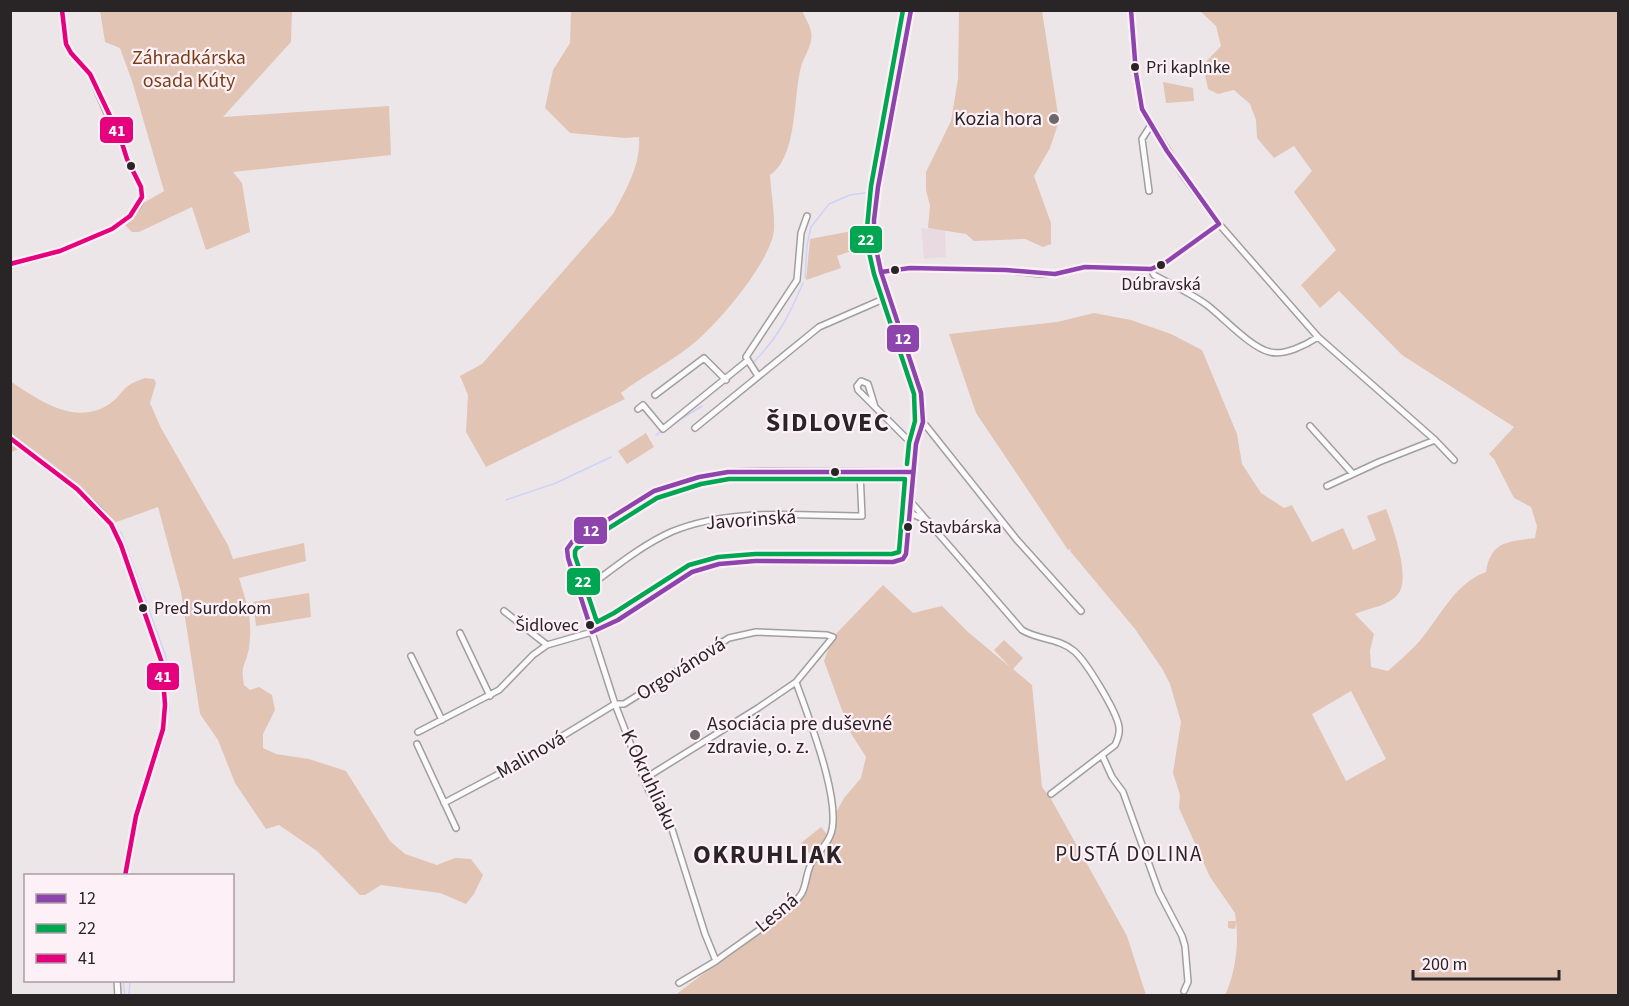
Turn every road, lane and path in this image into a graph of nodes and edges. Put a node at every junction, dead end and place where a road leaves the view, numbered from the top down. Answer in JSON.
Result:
{"nodes":[{"id":1,"x":62,"y":10,"type":"edge"},
{"id":2,"x":911,"y":10,"type":"edge"},
{"id":3,"x":1131,"y":10,"type":"edge"},
{"id":4,"x":1150,"y":124,"type":"junction"},
{"id":5,"x":1149,"y":191,"type":"dead end"},
{"id":6,"x":807,"y":216,"type":"dead end"},
{"id":7,"x":1219,"y":224,"type":"junction"},
{"id":8,"x":10,"y":264,"type":"edge"},
{"id":9,"x":1151,"y":269,"type":"junction"},
{"id":10,"x":880,"y":272,"type":"junction"},
{"id":11,"x":888,"y":297,"type":"junction"},
{"id":12,"x":1318,"y":337,"type":"junction"},
{"id":13,"x":747,"y":361,"type":"junction"},
{"id":14,"x":758,"y":376,"type":"junction"},
{"id":15,"x":726,"y":380,"type":"junction"},
{"id":16,"x":655,"y":395,"type":"dead end"},
{"id":17,"x":874,"y":406,"type":"dead end"},
{"id":18,"x":638,"y":409,"type":"dead end"},
{"id":19,"x":923,"y":422,"type":"junction"},
{"id":20,"x":1311,"y":426,"type":"dead end"},
{"id":21,"x":695,"y":428,"type":"dead end"},
{"id":22,"x":10,"y":438,"type":"edge"},
{"id":23,"x":1435,"y":440,"type":"junction"},
{"id":24,"x":916,"y":444,"type":"junction"},
{"id":25,"x":1455,"y":460,"type":"dead end"},
{"id":26,"x":860,"y":472,"type":"junction"},
{"id":27,"x":914,"y":472,"type":"junction"},
{"id":28,"x":1353,"y":474,"type":"junction"},
{"id":29,"x":1327,"y":486,"type":"dead end"},
{"id":30,"x":911,"y":502,"type":"junction"},
{"id":31,"x":910,"y":513,"type":"junction"},
{"id":32,"x":931,"y":522,"type":"junction"},
{"id":33,"x":580,"y":592,"type":"junction"},
{"id":34,"x":504,"y":611,"type":"dead end"},
{"id":35,"x":1081,"y":611,"type":"dead end"},
{"id":36,"x":592,"y":632,"type":"junction"},
{"id":37,"x":460,"y":633,"type":"dead end"},
{"id":38,"x":547,"y":645,"type":"junction"},
{"id":39,"x":411,"y":656,"type":"dead end"},
{"id":40,"x":796,"y":682,"type":"junction"},
{"id":41,"x":490,"y":696,"type":"junction"},
{"id":42,"x":615,"y":705,"type":"junction"},
{"id":43,"x":441,"y":720,"type":"junction"},
{"id":44,"x":418,"y":732,"type":"dead end"},
{"id":45,"x":417,"y":744,"type":"dead end"},
{"id":46,"x":1102,"y":755,"type":"junction"},
{"id":47,"x":644,"y":779,"type":"junction"},
{"id":48,"x":1051,"y":794,"type":"dead end"},
{"id":49,"x":444,"y":802,"type":"junction"},
{"id":50,"x":456,"y":828,"type":"dead end"},
{"id":51,"x":125,"y":874,"type":"edge"},
{"id":52,"x":716,"y":960,"type":"junction"},
{"id":53,"x":679,"y":983,"type":"dead end"},
{"id":54,"x":1184,"y":991,"type":"dead end"}],
"edges":[{"from":1,"to":8,"type":"street"},
{"from":2,"to":10,"type":"street"},
{"from":3,"to":4,"type":"street"},
{"from":4,"to":5,"type":"street"},
{"from":4,"to":7,"type":"street"},
{"from":6,"to":13,"type":"street"},
{"from":7,"to":9,"type":"street"},
{"from":7,"to":12,"type":"street"},
{"from":9,"to":10,"type":"street"},
{"from":9,"to":12,"type":"street"},
{"from":10,"to":11,"type":"street"},
{"from":11,"to":14,"type":"street"},
{"from":11,"to":19,"type":"street"},
{"from":12,"to":23,"type":"street"},
{"from":13,"to":14,"type":"street"},
{"from":13,"to":15,"type":"street"},
{"from":14,"to":21,"type":"street"},
{"from":15,"to":16,"type":"street"},
{"from":15,"to":18,"type":"street"},
{"from":17,"to":24,"type":"street"},
{"from":19,"to":24,"type":"street"},
{"from":19,"to":35,"type":"street"},
{"from":20,"to":28,"type":"street"},
{"from":22,"to":51,"type":"street"},
{"from":23,"to":25,"type":"street"},
{"from":23,"to":28,"type":"street"},
{"from":24,"to":27,"type":"street"},
{"from":26,"to":27,"type":"street","name":"K Okruhliaku"},
{"from":26,"to":33,"type":"street","name":"Javorinská"},
{"from":26,"to":33,"type":"street","name":"K Okruhliaku"},
{"from":27,"to":30,"type":"street"},
{"from":28,"to":29,"type":"street"},
{"from":30,"to":31,"type":"street"},
{"from":30,"to":32,"type":"street"},
{"from":31,"to":32,"type":"street"},
{"from":31,"to":36,"type":"street"},
{"from":32,"to":46,"type":"street"},
{"from":33,"to":36,"type":"street","name":"K Okruhliaku"},
{"from":34,"to":38,"type":"street"},
{"from":36,"to":38,"type":"street"},
{"from":36,"to":42,"type":"street","name":"K Okruhliaku"},
{"from":37,"to":41,"type":"street"},
{"from":38,"to":41,"type":"street"},
{"from":39,"to":43,"type":"street"},
{"from":40,"to":42,"type":"street","name":"Orgovánová"},
{"from":40,"to":47,"type":"street"},
{"from":40,"to":52,"type":"street","name":"Lesná"},
{"from":41,"to":43,"type":"street"},
{"from":42,"to":47,"type":"street","name":"K Okruhliaku"},
{"from":42,"to":49,"type":"street","name":"Malinová"},
{"from":43,"to":44,"type":"street"},
{"from":45,"to":49,"type":"street"},
{"from":46,"to":48,"type":"street"},
{"from":46,"to":54,"type":"street"},
{"from":47,"to":52,"type":"street","name":"K Okruhliaku"},
{"from":49,"to":50,"type":"street"},
{"from":52,"to":53,"type":"street"}]}
